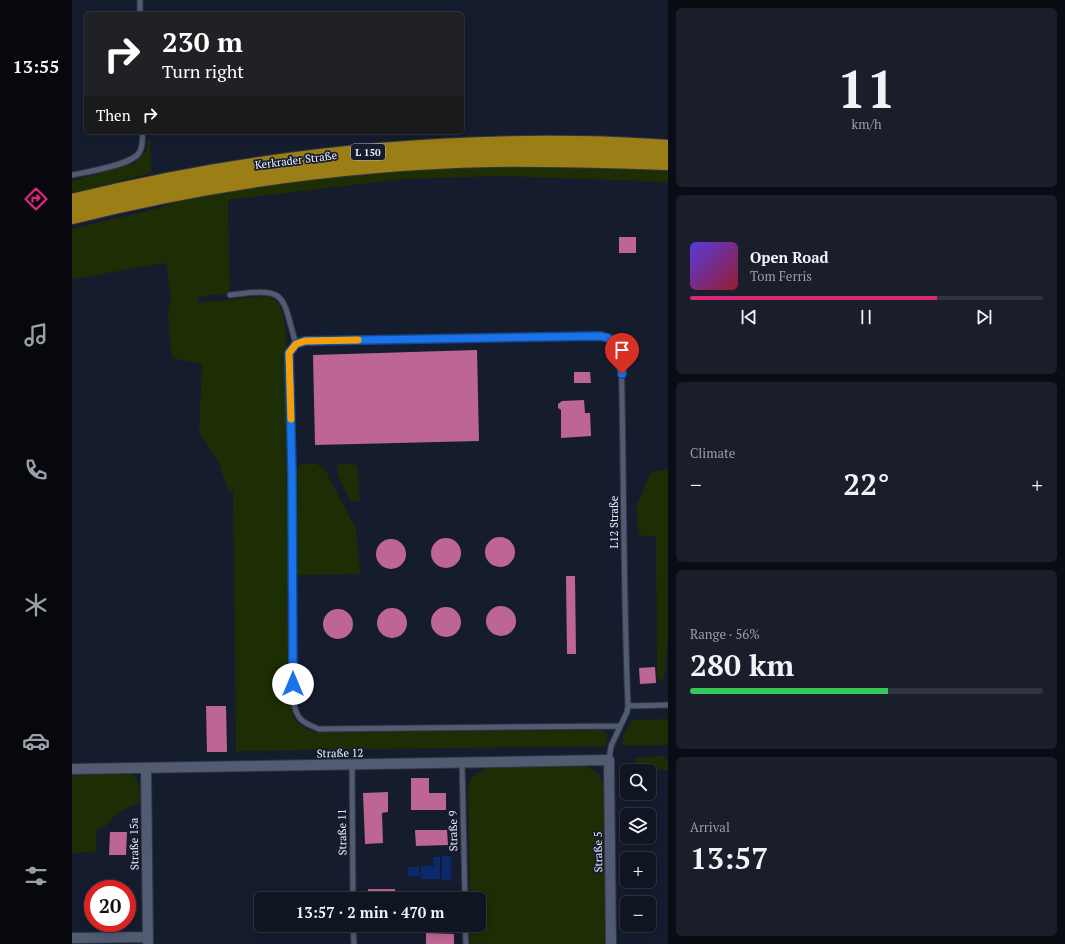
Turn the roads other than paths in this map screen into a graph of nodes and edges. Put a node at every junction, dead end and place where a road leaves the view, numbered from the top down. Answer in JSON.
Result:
{"nodes":[{"id":1,"x":140,"y":0,"type":"edge"},
{"id":2,"x":140,"y":12,"type":"edge"},
{"id":3,"x":142,"y":134,"type":"edge"},
{"id":4,"x":668,"y":148,"type":"edge"},
{"id":5,"x":668,"y":162,"type":"edge"},
{"id":6,"x":72,"y":175,"type":"edge"},
{"id":7,"x":72,"y":202,"type":"edge"},
{"id":8,"x":72,"y":216,"type":"edge"},
{"id":9,"x":230,"y":295,"type":"dead end"},
{"id":10,"x":296,"y":344,"type":"junction"},
{"id":11,"x":668,"y":705,"type":"edge"},
{"id":12,"x":628,"y":706,"type":"junction"},
{"id":13,"x":620,"y":726,"type":"junction"},
{"id":14,"x":608,"y":760,"type":"junction"},
{"id":15,"x":462,"y":762,"type":"junction"},
{"id":16,"x":352,"y":765,"type":"junction"},
{"id":17,"x":72,"y":768,"type":"edge"},
{"id":18,"x":146,"y":768,"type":"junction"},
{"id":19,"x":353,"y":892,"type":"edge"},
{"id":20,"x":465,"y":892,"type":"edge"},
{"id":21,"x":353,"y":932,"type":"edge"},
{"id":22,"x":466,"y":932,"type":"edge"},
{"id":23,"x":72,"y":938,"type":"edge"},
{"id":24,"x":148,"y":941,"type":"edge"},
{"id":25,"x":354,"y":944,"type":"edge"},
{"id":26,"x":466,"y":944,"type":"edge"},
{"id":27,"x":611,"y":944,"type":"edge"}],
"edges":[{"from":1,"to":2,"type":"lane"},
{"from":3,"to":6,"type":"lane"},
{"from":4,"to":7,"type":"highway","name":"Kerkrader Straße","number":"L 150"},
{"from":5,"to":8,"type":"highway","name":"Kerkrader Straße","number":"L 150"},
{"from":9,"to":10,"type":"lane"},
{"from":10,"to":12,"type":"lane","name":"L12 Straße"},
{"from":10,"to":13,"type":"lane"},
{"from":11,"to":12,"type":"lane"},
{"from":12,"to":13,"type":"lane"},
{"from":13,"to":14,"type":"lane"},
{"from":14,"to":15,"type":"street","name":"Straße 12"},
{"from":14,"to":27,"type":"street","name":"Straße 5"},
{"from":15,"to":16,"type":"street","name":"Straße 12"},
{"from":15,"to":20,"type":"lane","name":"Straße 9"},
{"from":16,"to":18,"type":"street","name":"Straße 12"},
{"from":16,"to":19,"type":"lane","name":"Straße 11"},
{"from":17,"to":18,"type":"street","name":"Straße 12"},
{"from":18,"to":24,"type":"street","name":"Straße 15a"},
{"from":21,"to":25,"type":"lane"},
{"from":22,"to":26,"type":"lane"},
{"from":23,"to":24,"type":"street"}]}
